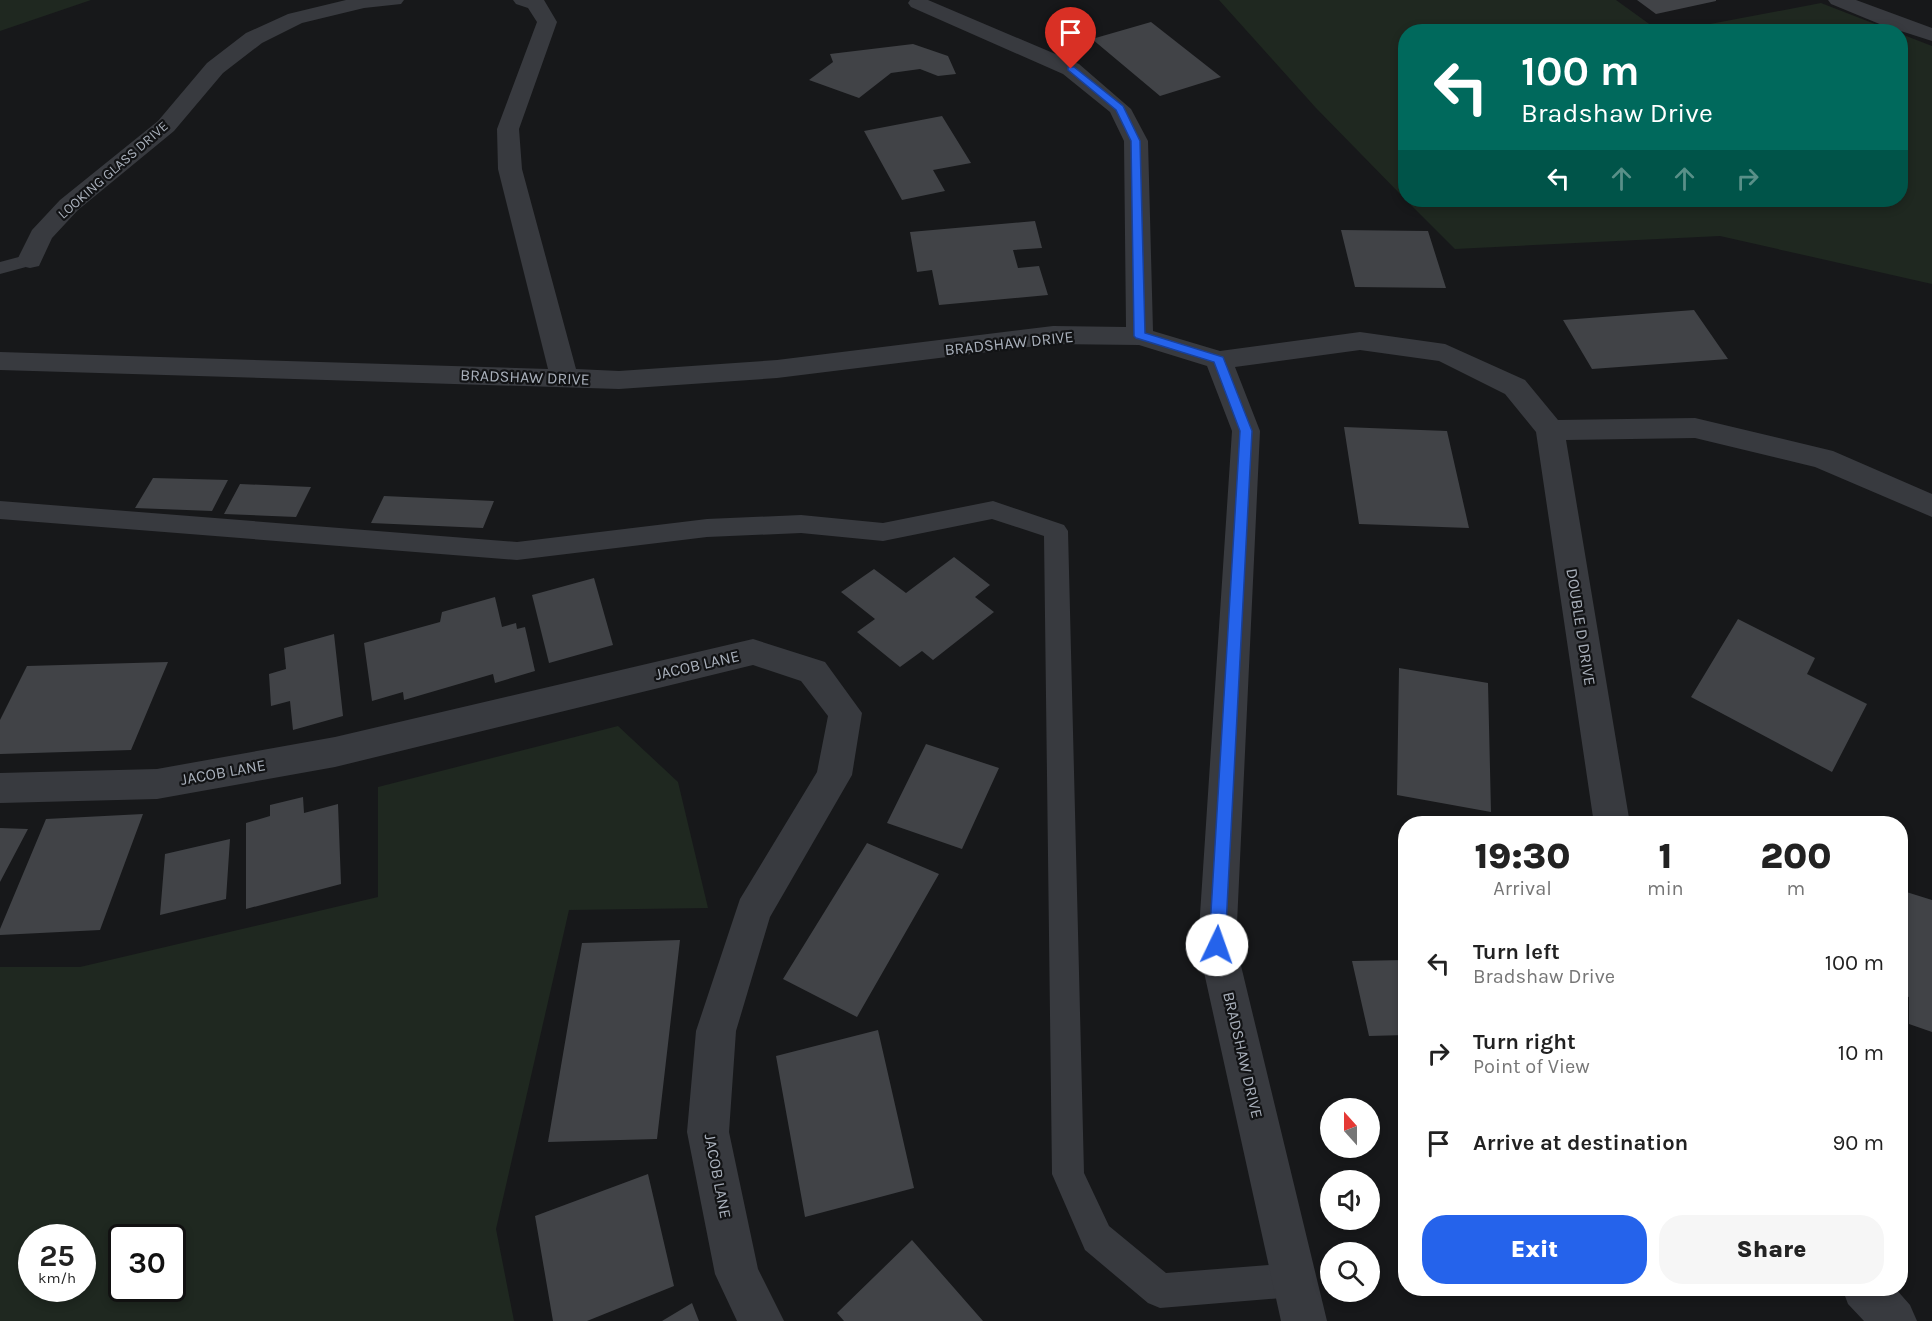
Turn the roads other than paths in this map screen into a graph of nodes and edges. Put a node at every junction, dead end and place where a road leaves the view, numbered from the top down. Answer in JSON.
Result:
{"nodes":[{"id":1,"x":394,"y":0,"type":"edge"},
{"id":2,"x":523,"y":0,"type":"edge"},
{"id":3,"x":1838,"y":0,"type":"edge"},
{"id":4,"x":918,"y":3,"type":"dead end"},
{"id":5,"x":1898,"y":24,"type":"edge"},
{"id":6,"x":1908,"y":27,"type":"edge"},
{"id":7,"x":1932,"y":35,"type":"edge"},
{"id":8,"x":30,"y":261,"type":"joint"},
{"id":9,"x":0,"y":268,"type":"edge"},
{"id":10,"x":1140,"y":336,"type":"junction"},
{"id":11,"x":1219,"y":360,"type":"junction"},
{"id":12,"x":0,"y":362,"type":"edge"},
{"id":13,"x":564,"y":378,"type":"junction"},
{"id":14,"x":1550,"y":430,"type":"junction"},
{"id":15,"x":1932,"y":506,"type":"edge"},
{"id":16,"x":0,"y":510,"type":"edge"},
{"id":17,"x":0,"y":788,"type":"edge"},
{"id":18,"x":1611,"y":816,"type":"edge"},
{"id":19,"x":1295,"y":1280,"type":"junction"},
{"id":20,"x":1871,"y":1296,"type":"edge"},
{"id":21,"x":761,"y":1321,"type":"edge"},
{"id":22,"x":1304,"y":1321,"type":"edge"},
{"id":23,"x":1894,"y":1321,"type":"edge"}],
"edges":[{"from":1,"to":8,"type":"street","name":"LOOKING GLASS DRIVE"},
{"from":2,"to":13,"type":"street"},
{"from":3,"to":5,"type":"street"},
{"from":4,"to":10,"type":"street"},
{"from":6,"to":7,"type":"street"},
{"from":8,"to":9,"type":"lane"},
{"from":10,"to":11,"type":"street","name":"BRADSHAW DRIVE"},
{"from":10,"to":13,"type":"street","name":"BRADSHAW DRIVE"},
{"from":11,"to":14,"type":"street"},
{"from":11,"to":19,"type":"street","name":"BRADSHAW DRIVE"},
{"from":12,"to":13,"type":"street","name":"BRADSHAW DRIVE"},
{"from":14,"to":15,"type":"street"},
{"from":14,"to":18,"type":"street","name":"DOUBLE D DRIVE"},
{"from":16,"to":19,"type":"lane"},
{"from":17,"to":21,"type":"street","name":"JACOB LANE"},
{"from":19,"to":22,"type":"street","name":"BRADSHAW DRIVE"},
{"from":20,"to":23,"type":"street"}]}
